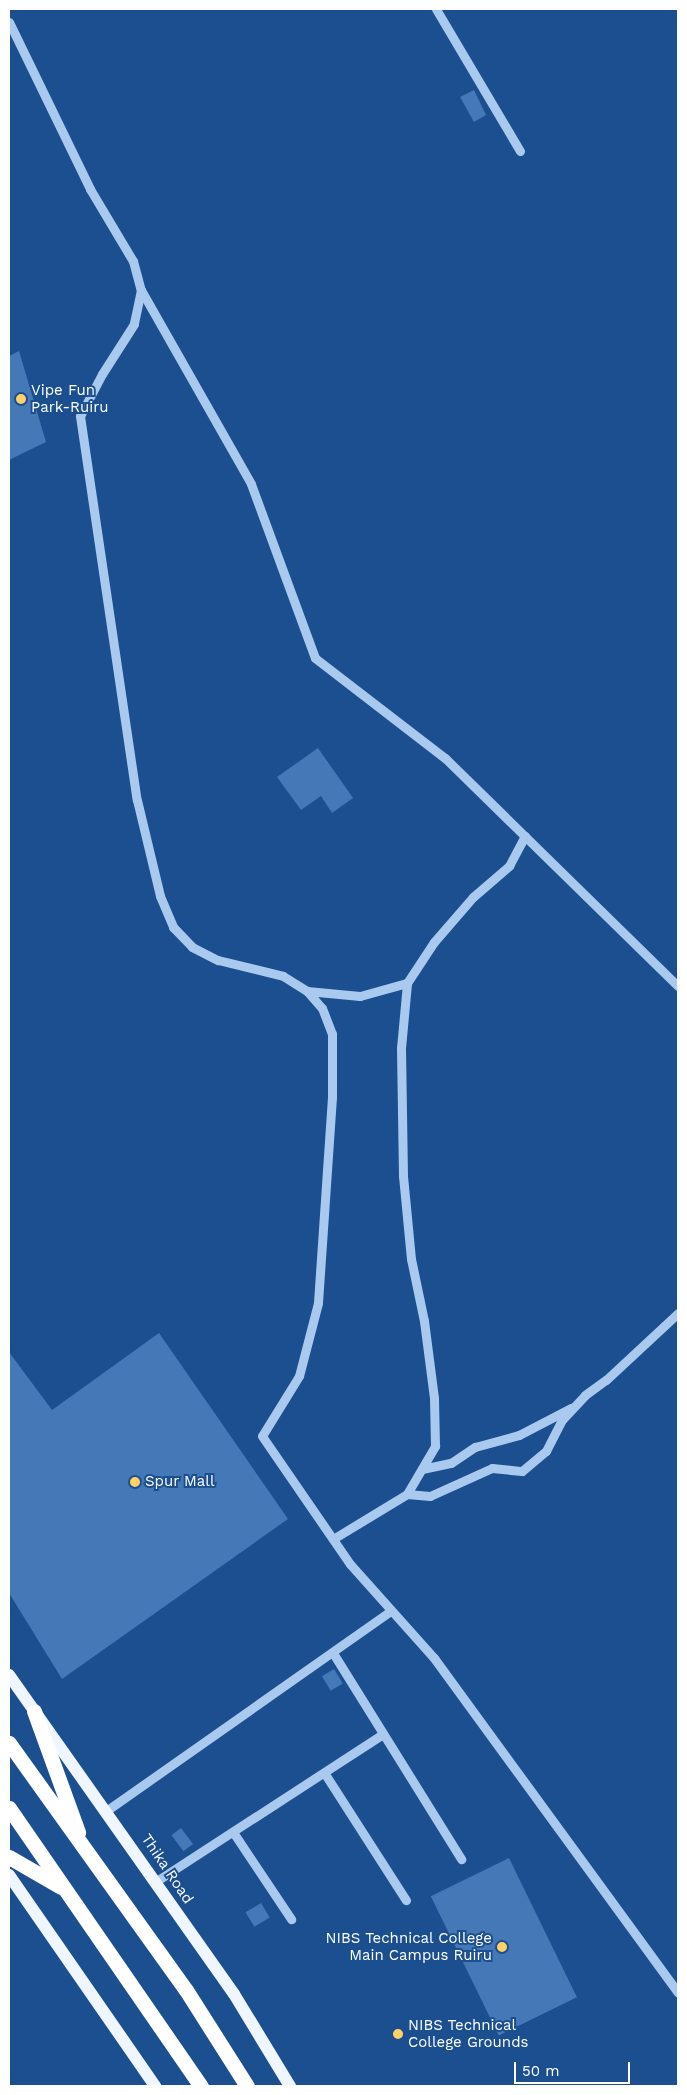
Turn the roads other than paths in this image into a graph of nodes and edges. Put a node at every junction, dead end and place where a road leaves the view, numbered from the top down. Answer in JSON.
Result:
{"nodes":[{"id":1,"x":436,"y":9,"type":"edge"},
{"id":2,"x":9,"y":22,"type":"edge"},
{"id":3,"x":520,"y":151,"type":"dead end"},
{"id":4,"x":141,"y":290,"type":"junction"},
{"id":5,"x":525,"y":836,"type":"junction"},
{"id":6,"x":407,"y":983,"type":"junction"},
{"id":7,"x":678,"y":986,"type":"edge"},
{"id":8,"x":307,"y":991,"type":"junction"},
{"id":9,"x":678,"y":1313,"type":"edge"},
{"id":10,"x":575,"y":1405,"type":"junction"},
{"id":11,"x":422,"y":1469,"type":"junction"},
{"id":12,"x":407,"y":1494,"type":"junction"},
{"id":13,"x":333,"y":1539,"type":"junction"},
{"id":14,"x":391,"y":1611,"type":"junction"},
{"id":15,"x":333,"y":1652,"type":"junction"},
{"id":16,"x":9,"y":1675,"type":"edge"},
{"id":17,"x":34,"y":1711,"type":"junction"},
{"id":18,"x":383,"y":1734,"type":"junction"},
{"id":19,"x":9,"y":1743,"type":"edge"},
{"id":20,"x":324,"y":1774,"type":"junction"},
{"id":21,"x":9,"y":1808,"type":"edge"},
{"id":22,"x":106,"y":1811,"type":"junction"},
{"id":23,"x":234,"y":1832,"type":"junction"},
{"id":24,"x":85,"y":1850,"type":"junction"},
{"id":25,"x":9,"y":1857,"type":"edge"},
{"id":26,"x":462,"y":1859,"type":"dead end"},
{"id":27,"x":9,"y":1875,"type":"edge"},
{"id":28,"x":154,"y":1882,"type":"junction"},
{"id":29,"x":67,"y":1890,"type":"junction"},
{"id":30,"x":406,"y":1900,"type":"dead end"},
{"id":31,"x":291,"y":1919,"type":"dead end"},
{"id":32,"x":678,"y":1992,"type":"edge"},
{"id":33,"x":155,"y":2086,"type":"edge"},
{"id":34,"x":200,"y":2086,"type":"edge"},
{"id":35,"x":247,"y":2086,"type":"edge"},
{"id":36,"x":290,"y":2086,"type":"edge"}],
"edges":[{"from":1,"to":3,"type":"street"},
{"from":2,"to":4,"type":"street"},
{"from":4,"to":5,"type":"street"},
{"from":4,"to":8,"type":"street"},
{"from":5,"to":6,"type":"street"},
{"from":5,"to":7,"type":"street"},
{"from":6,"to":8,"type":"street"},
{"from":6,"to":11,"type":"street"},
{"from":8,"to":13,"type":"street"},
{"from":9,"to":10,"type":"street"},
{"from":10,"to":11,"type":"street"},
{"from":10,"to":12,"type":"street"},
{"from":11,"to":12,"type":"street"},
{"from":12,"to":13,"type":"street"},
{"from":13,"to":14,"type":"street"},
{"from":14,"to":15,"type":"street"},
{"from":14,"to":32,"type":"street"},
{"from":15,"to":18,"type":"street"},
{"from":15,"to":22,"type":"street"},
{"from":16,"to":17,"type":"main road","name":"Thika Road"},
{"from":17,"to":22,"type":"main road","name":"Thika Road"},
{"from":17,"to":24,"type":"highway"},
{"from":18,"to":20,"type":"street"},
{"from":18,"to":26,"type":"street"},
{"from":19,"to":24,"type":"highway"},
{"from":20,"to":23,"type":"street"},
{"from":20,"to":30,"type":"street"},
{"from":21,"to":29,"type":"highway"},
{"from":22,"to":28,"type":"main road","name":"Thika Road"},
{"from":23,"to":28,"type":"street"},
{"from":23,"to":31,"type":"street"},
{"from":24,"to":35,"type":"highway"},
{"from":25,"to":29,"type":"highway"},
{"from":27,"to":33,"type":"main road"},
{"from":28,"to":36,"type":"main road","name":"Thika Road"},
{"from":29,"to":34,"type":"highway"}]}
